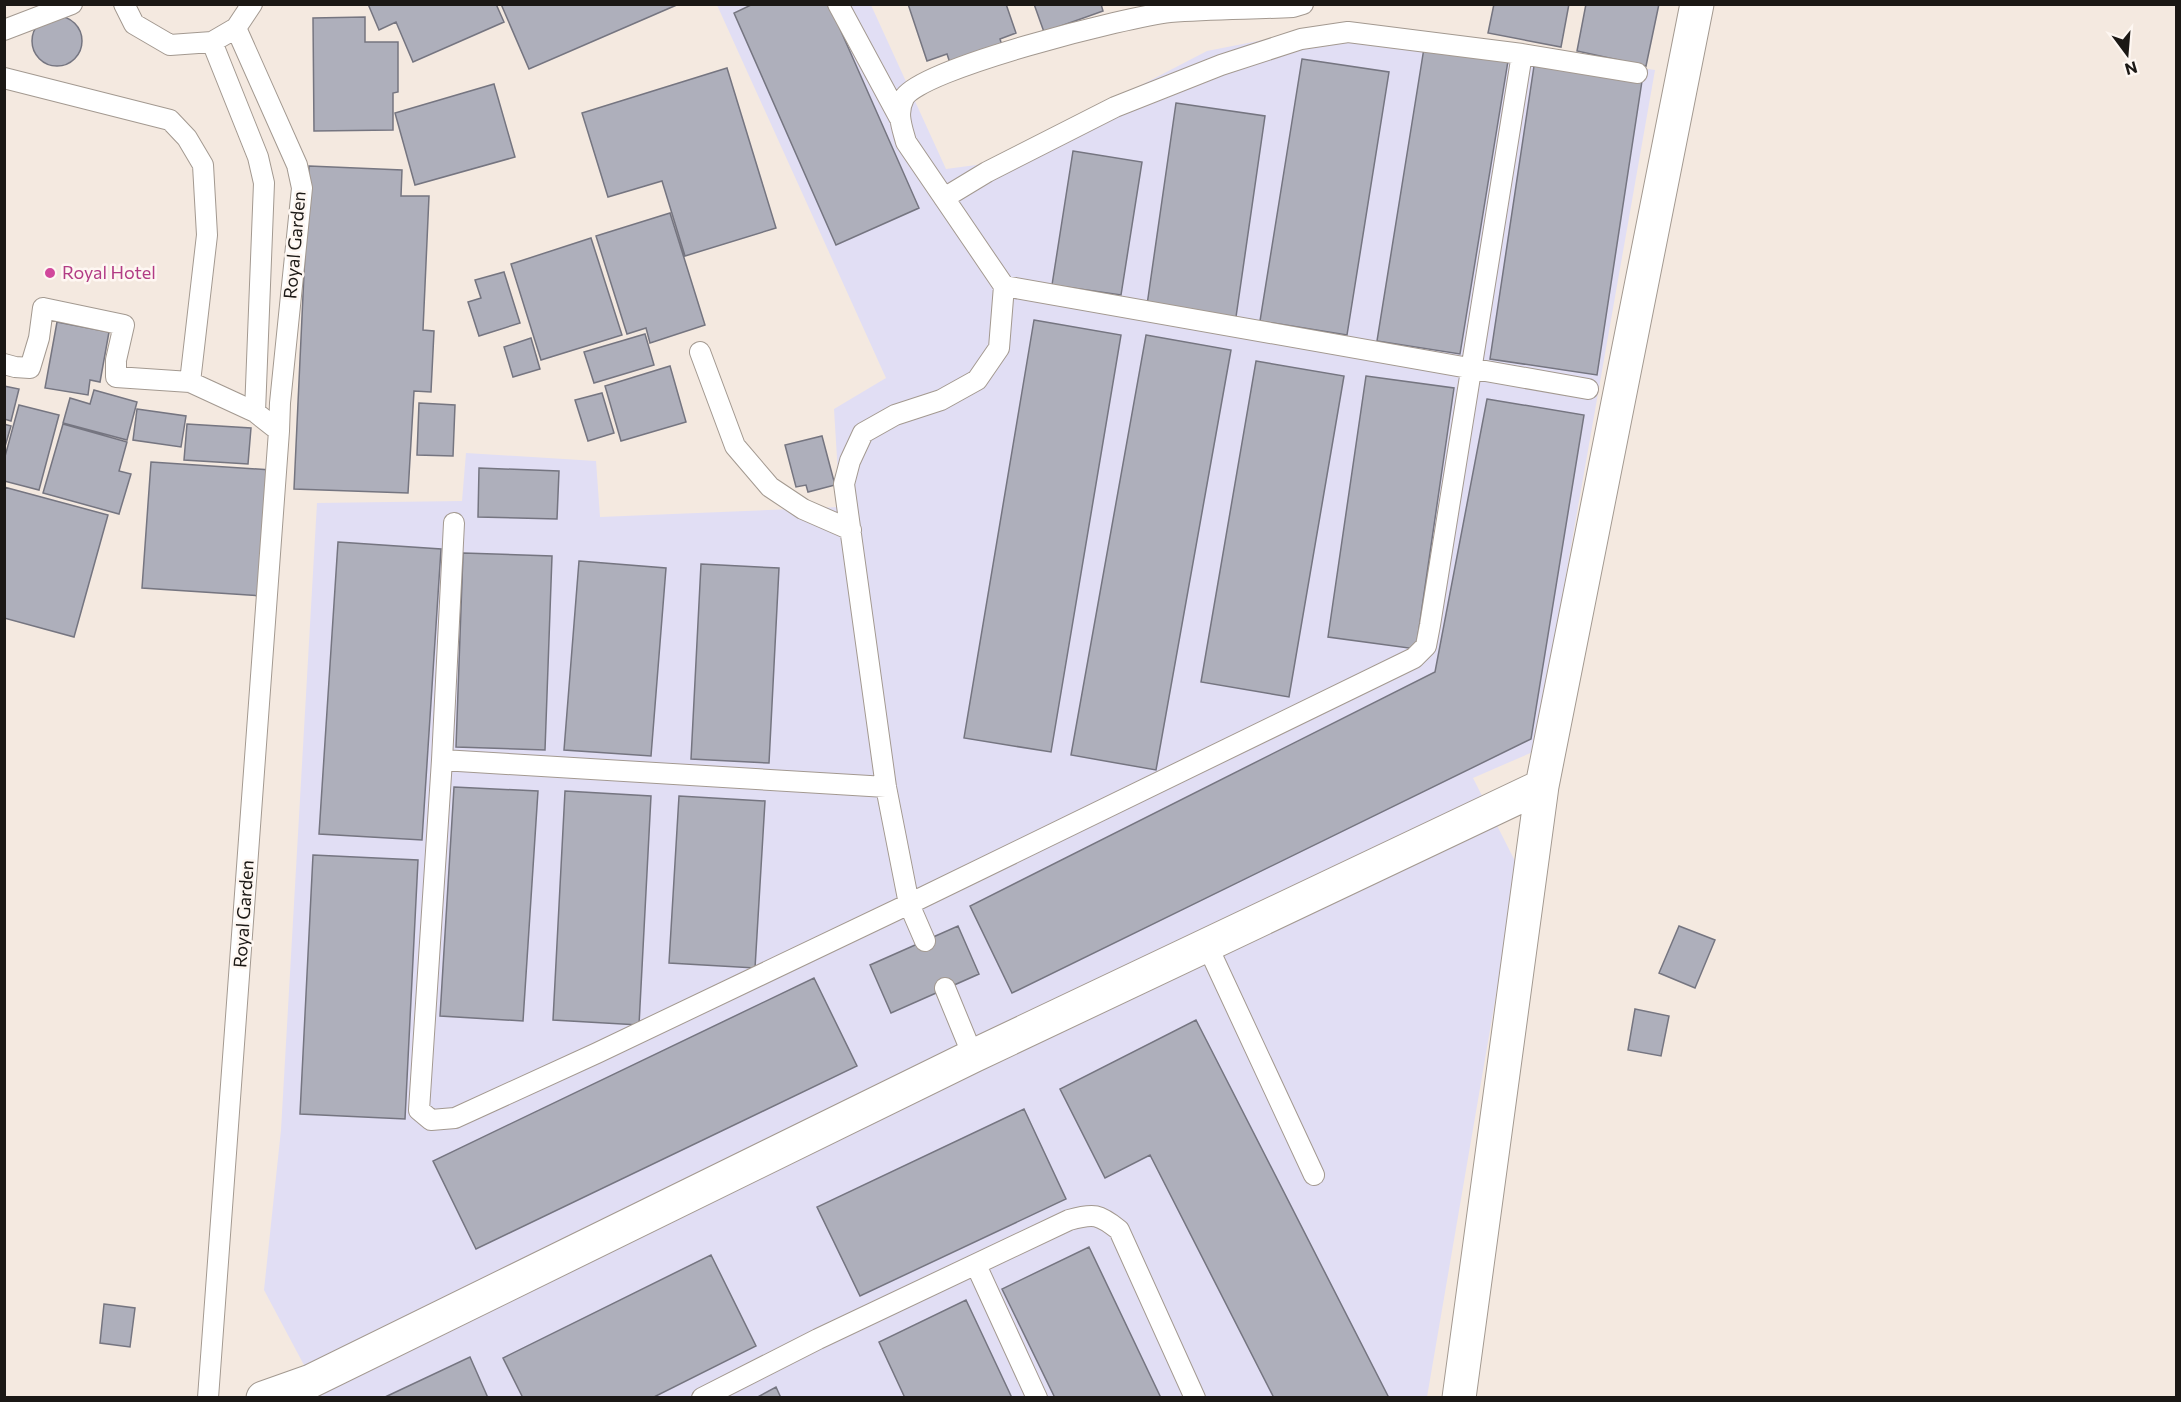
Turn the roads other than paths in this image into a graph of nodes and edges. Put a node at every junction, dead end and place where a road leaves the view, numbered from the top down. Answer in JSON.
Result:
{"nodes":[{"id":1,"x":72,"y":4,"type":"edge"},
{"id":2,"x":124,"y":4,"type":"edge"},
{"id":3,"x":252,"y":4,"type":"edge"},
{"id":4,"x":838,"y":4,"type":"edge"},
{"id":5,"x":1303,"y":4,"type":"edge"},
{"id":6,"x":1697,"y":4,"type":"edge"},
{"id":7,"x":236,"y":28,"type":"junction"},
{"id":8,"x":4,"y":30,"type":"edge"},
{"id":9,"x":212,"y":42,"type":"junction"},
{"id":10,"x":1522,"y":54,"type":"junction"},
{"id":11,"x":1637,"y":73,"type":"dead end"},
{"id":12,"x":4,"y":78,"type":"edge"},
{"id":13,"x":899,"y":117,"type":"junction"},
{"id":14,"x":944,"y":198,"type":"junction"},
{"id":15,"x":1004,"y":286,"type":"junction"},
{"id":16,"x":700,"y":351,"type":"dead end"},
{"id":17,"x":4,"y":364,"type":"edge"},
{"id":18,"x":1473,"y":367,"type":"junction"},
{"id":19,"x":190,"y":382,"type":"junction"},
{"id":20,"x":1588,"y":388,"type":"dead end"},
{"id":21,"x":255,"y":412,"type":"junction"},
{"id":22,"x":279,"y":431,"type":"junction"},
{"id":23,"x":454,"y":523,"type":"dead end"},
{"id":24,"x":851,"y":530,"type":"junction"},
{"id":25,"x":442,"y":760,"type":"junction"},
{"id":26,"x":1542,"y":786,"type":"junction"},
{"id":27,"x":886,"y":787,"type":"junction"},
{"id":28,"x":909,"y":904,"type":"junction"},
{"id":29,"x":925,"y":941,"type":"dead end"},
{"id":30,"x":1207,"y":945,"type":"junction"},
{"id":31,"x":945,"y":988,"type":"dead end"},
{"id":32,"x":973,"y":1056,"type":"junction"},
{"id":33,"x":1314,"y":1175,"type":"dead end"},
{"id":34,"x":976,"y":1264,"type":"junction"},
{"id":35,"x":208,"y":1398,"type":"edge"},
{"id":36,"x":263,"y":1398,"type":"edge"},
{"id":37,"x":702,"y":1398,"type":"edge"},
{"id":38,"x":1037,"y":1398,"type":"edge"},
{"id":39,"x":1195,"y":1398,"type":"edge"},
{"id":40,"x":1459,"y":1398,"type":"edge"}],
"edges":[{"from":1,"to":8,"type":"lane"},
{"from":2,"to":9,"type":"lane"},
{"from":3,"to":7,"type":"lane"},
{"from":4,"to":13,"type":"lane"},
{"from":5,"to":13,"type":"lane"},
{"from":6,"to":26,"type":"street"},
{"from":7,"to":9,"type":"lane"},
{"from":7,"to":22,"type":"lane","name":"Royal Garden"},
{"from":9,"to":21,"type":"lane"},
{"from":10,"to":11,"type":"lane"},
{"from":10,"to":14,"type":"lane"},
{"from":10,"to":18,"type":"lane"},
{"from":12,"to":19,"type":"lane"},
{"from":13,"to":14,"type":"lane"},
{"from":14,"to":15,"type":"lane"},
{"from":15,"to":18,"type":"lane"},
{"from":15,"to":24,"type":"lane"},
{"from":16,"to":24,"type":"lane"},
{"from":17,"to":19,"type":"lane"},
{"from":18,"to":20,"type":"lane"},
{"from":18,"to":28,"type":"lane"},
{"from":19,"to":21,"type":"lane"},
{"from":21,"to":22,"type":"lane"},
{"from":22,"to":35,"type":"lane","name":"Royal Garden"},
{"from":23,"to":25,"type":"lane"},
{"from":24,"to":27,"type":"lane"},
{"from":25,"to":27,"type":"lane"},
{"from":25,"to":28,"type":"lane"},
{"from":26,"to":30,"type":"street"},
{"from":26,"to":40,"type":"street"},
{"from":27,"to":28,"type":"lane"},
{"from":28,"to":29,"type":"lane"},
{"from":30,"to":32,"type":"street"},
{"from":30,"to":33,"type":"lane"},
{"from":31,"to":32,"type":"lane"},
{"from":32,"to":36,"type":"street"},
{"from":34,"to":37,"type":"lane"},
{"from":34,"to":38,"type":"lane"},
{"from":34,"to":39,"type":"lane"}]}
